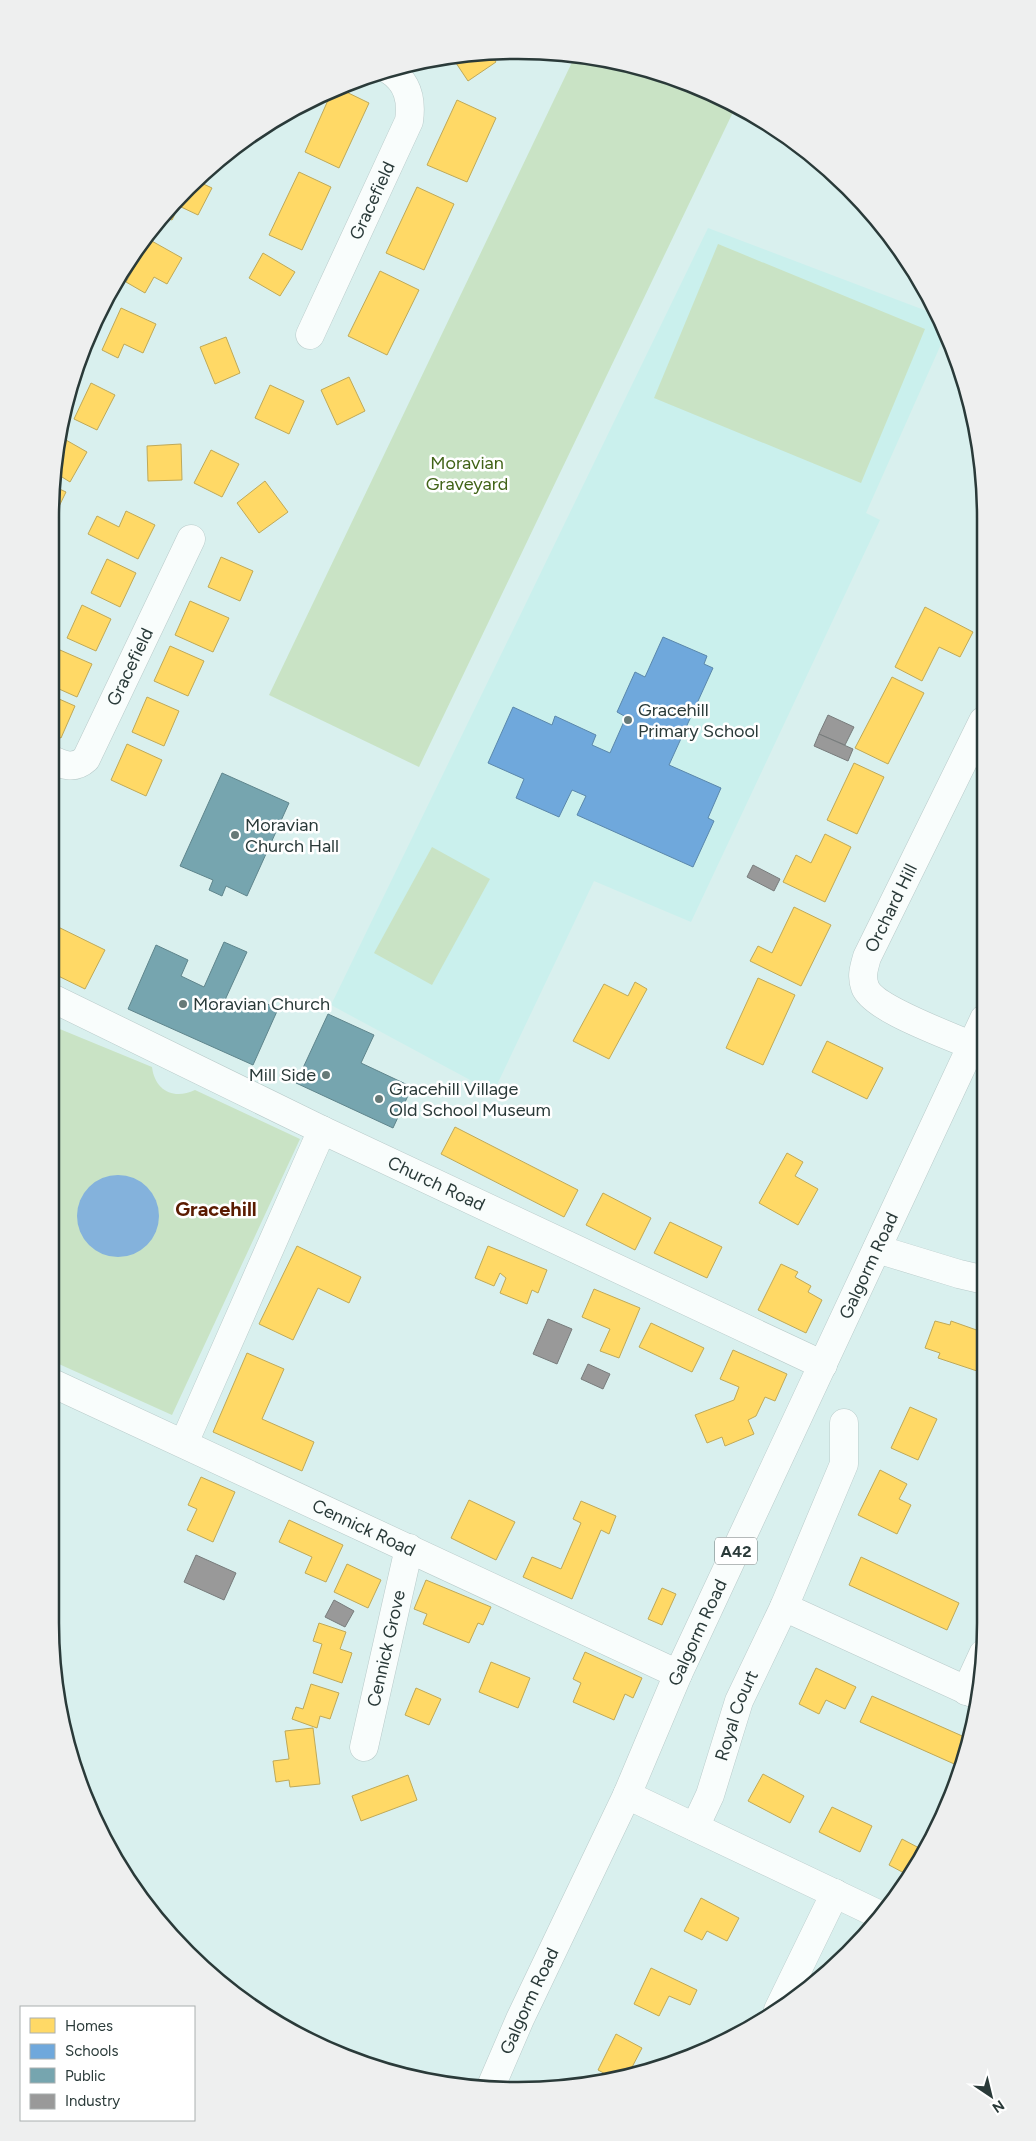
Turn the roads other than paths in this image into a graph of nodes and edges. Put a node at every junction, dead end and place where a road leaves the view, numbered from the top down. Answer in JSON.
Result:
{"nodes":[{"id":1,"x":396,"y":75,"type":"edge"},
{"id":2,"x":310,"y":335,"type":"dead end"},
{"id":3,"x":191,"y":539,"type":"dead end"},
{"id":4,"x":977,"y":732,"type":"edge"},
{"id":5,"x":59,"y":762,"type":"edge"},
{"id":6,"x":59,"y":1001,"type":"edge"},
{"id":7,"x":977,"y":1035,"type":"edge"},
{"id":8,"x":972,"y":1046,"type":"junction"},
{"id":9,"x":322,"y":1130,"type":"junction"},
{"id":10,"x":877,"y":1249,"type":"junction"},
{"id":11,"x":977,"y":1278,"type":"edge"},
{"id":12,"x":823,"y":1365,"type":"junction"},
{"id":13,"x":59,"y":1386,"type":"edge"},
{"id":14,"x":844,"y":1423,"type":"dead end"},
{"id":15,"x":184,"y":1444,"type":"junction"},
{"id":16,"x":409,"y":1548,"type":"junction"},
{"id":17,"x":784,"y":1607,"type":"junction"},
{"id":18,"x":678,"y":1674,"type":"junction"},
{"id":19,"x":972,"y":1693,"type":"edge"},
{"id":20,"x":364,"y":1747,"type":"dead end"},
{"id":21,"x":627,"y":1795,"type":"junction"},
{"id":22,"x":695,"y":1827,"type":"junction"},
{"id":23,"x":835,"y":1893,"type":"junction"},
{"id":24,"x":874,"y":1912,"type":"edge"},
{"id":25,"x":784,"y":1997,"type":"edge"},
{"id":26,"x":493,"y":2081,"type":"edge"}],
"edges":[{"from":1,"to":2,"type":"street","name":"Gracefield"},
{"from":3,"to":5,"type":"street","name":"Gracefield"},
{"from":4,"to":8,"type":"street","name":"Orchard Hill"},
{"from":6,"to":9,"type":"street","name":"Church Road"},
{"from":7,"to":8,"type":"street","name":"Galgorm Road","number":"A42"},
{"from":8,"to":10,"type":"street","name":"Galgorm Road","number":"A42"},
{"from":9,"to":12,"type":"street","name":"Church Road"},
{"from":9,"to":15,"type":"street"},
{"from":10,"to":11,"type":"street"},
{"from":10,"to":12,"type":"street","name":"Galgorm Road","number":"A42"},
{"from":12,"to":18,"type":"street","name":"Galgorm Road","number":"A42"},
{"from":13,"to":15,"type":"street","name":"Cennick Road"},
{"from":14,"to":17,"type":"street","name":"Royal Court"},
{"from":15,"to":16,"type":"street","name":"Cennick Road"},
{"from":16,"to":18,"type":"street","name":"Cennick Road"},
{"from":16,"to":20,"type":"street","name":"Cennick Grove"},
{"from":17,"to":19,"type":"street"},
{"from":17,"to":22,"type":"street","name":"Royal Court"},
{"from":18,"to":21,"type":"street","name":"Galgorm Road","number":"A42"},
{"from":21,"to":22,"type":"street"},
{"from":21,"to":26,"type":"street","name":"Galgorm Road","number":"A42"},
{"from":22,"to":23,"type":"street"},
{"from":23,"to":24,"type":"street"},
{"from":23,"to":25,"type":"street"}]}
